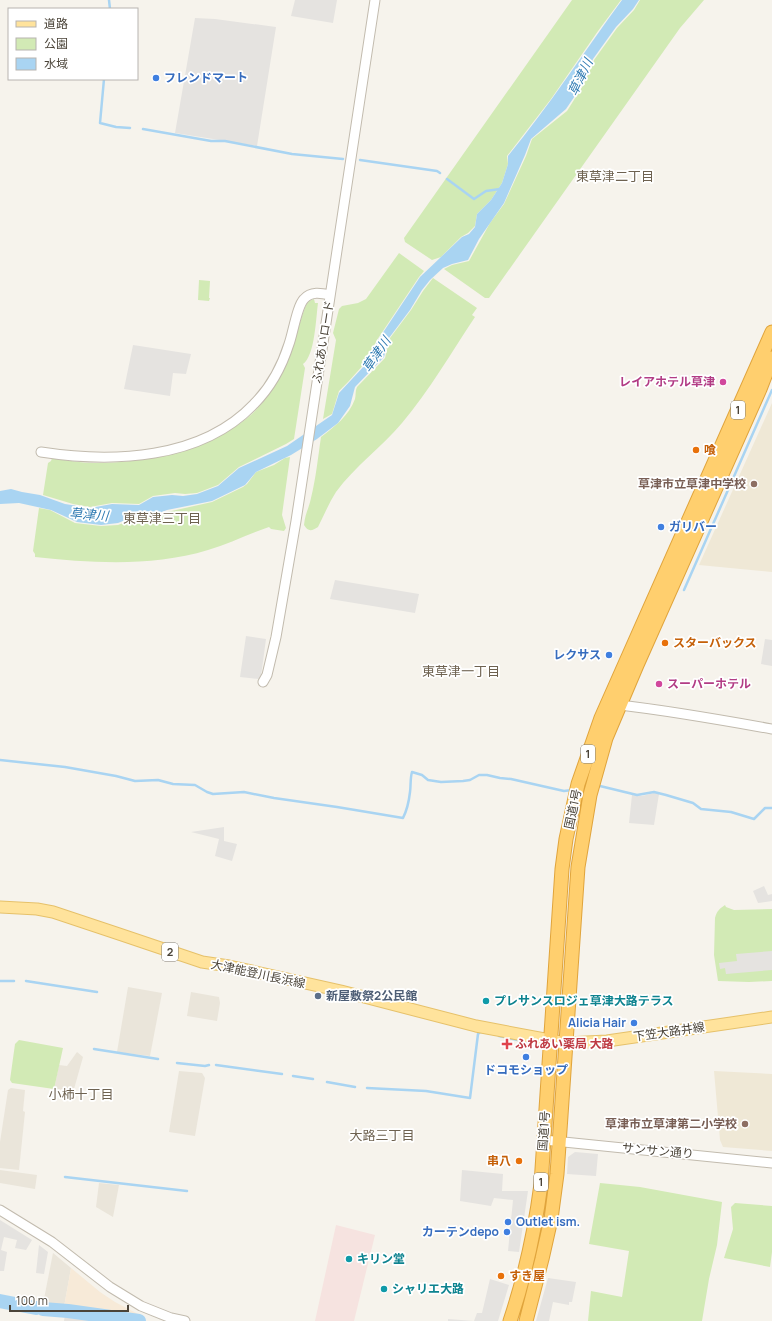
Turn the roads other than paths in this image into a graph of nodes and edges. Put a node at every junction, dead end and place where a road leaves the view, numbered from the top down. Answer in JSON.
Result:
{"nodes":[{"id":1,"x":375,"y":0,"type":"edge"},
{"id":2,"x":330,"y":295,"type":"junction"},
{"id":3,"x":772,"y":332,"type":"edge"},
{"id":4,"x":772,"y":358,"type":"edge"},
{"id":5,"x":41,"y":452,"type":"dead end"},
{"id":6,"x":263,"y":682,"type":"dead end"},
{"id":7,"x":620,"y":705,"type":"junction"},
{"id":8,"x":772,"y":729,"type":"edge"},
{"id":9,"x":0,"y":907,"type":"edge"},
{"id":10,"x":772,"y":1017,"type":"edge"},
{"id":11,"x":550,"y":1040,"type":"junction"},
{"id":12,"x":566,"y":1043,"type":"junction"},
{"id":13,"x":544,"y":1140,"type":"junction"},
{"id":14,"x":559,"y":1142,"type":"junction"},
{"id":15,"x":772,"y":1163,"type":"edge"},
{"id":16,"x":0,"y":1210,"type":"edge"},
{"id":17,"x":185,"y":1321,"type":"edge"},
{"id":18,"x":510,"y":1321,"type":"edge"},
{"id":19,"x":526,"y":1321,"type":"edge"}],
"edges":[{"from":1,"to":2,"type":"street","name":"ふれあいロード"},
{"from":2,"to":5,"type":"street"},
{"from":2,"to":6,"type":"street","name":"ふれあいロード"},
{"from":3,"to":11,"type":"highway","name":"国道1号","number":"1"},
{"from":4,"to":7,"type":"highway","name":"国道1号","number":"1"},
{"from":7,"to":8,"type":"street"},
{"from":7,"to":12,"type":"highway","name":"国道1号","number":"1"},
{"from":9,"to":11,"type":"main road","name":"大津能登川長浜線","number":"2"},
{"from":10,"to":12,"type":"main road","name":"下笠大路井線"},
{"from":11,"to":12,"type":"main road","name":"大津能登川長浜線","number":"2"},
{"from":11,"to":13,"type":"highway","name":"国道1号","number":"1"},
{"from":12,"to":14,"type":"highway","name":"国道1号","number":"1"},
{"from":13,"to":14,"type":"street","name":"サンサン通り"},
{"from":13,"to":18,"type":"highway","name":"国道1号","number":"1"},
{"from":14,"to":15,"type":"street","name":"サンサン通り"},
{"from":14,"to":19,"type":"highway","name":"国道1号","number":"1"},
{"from":16,"to":17,"type":"street"}]}
